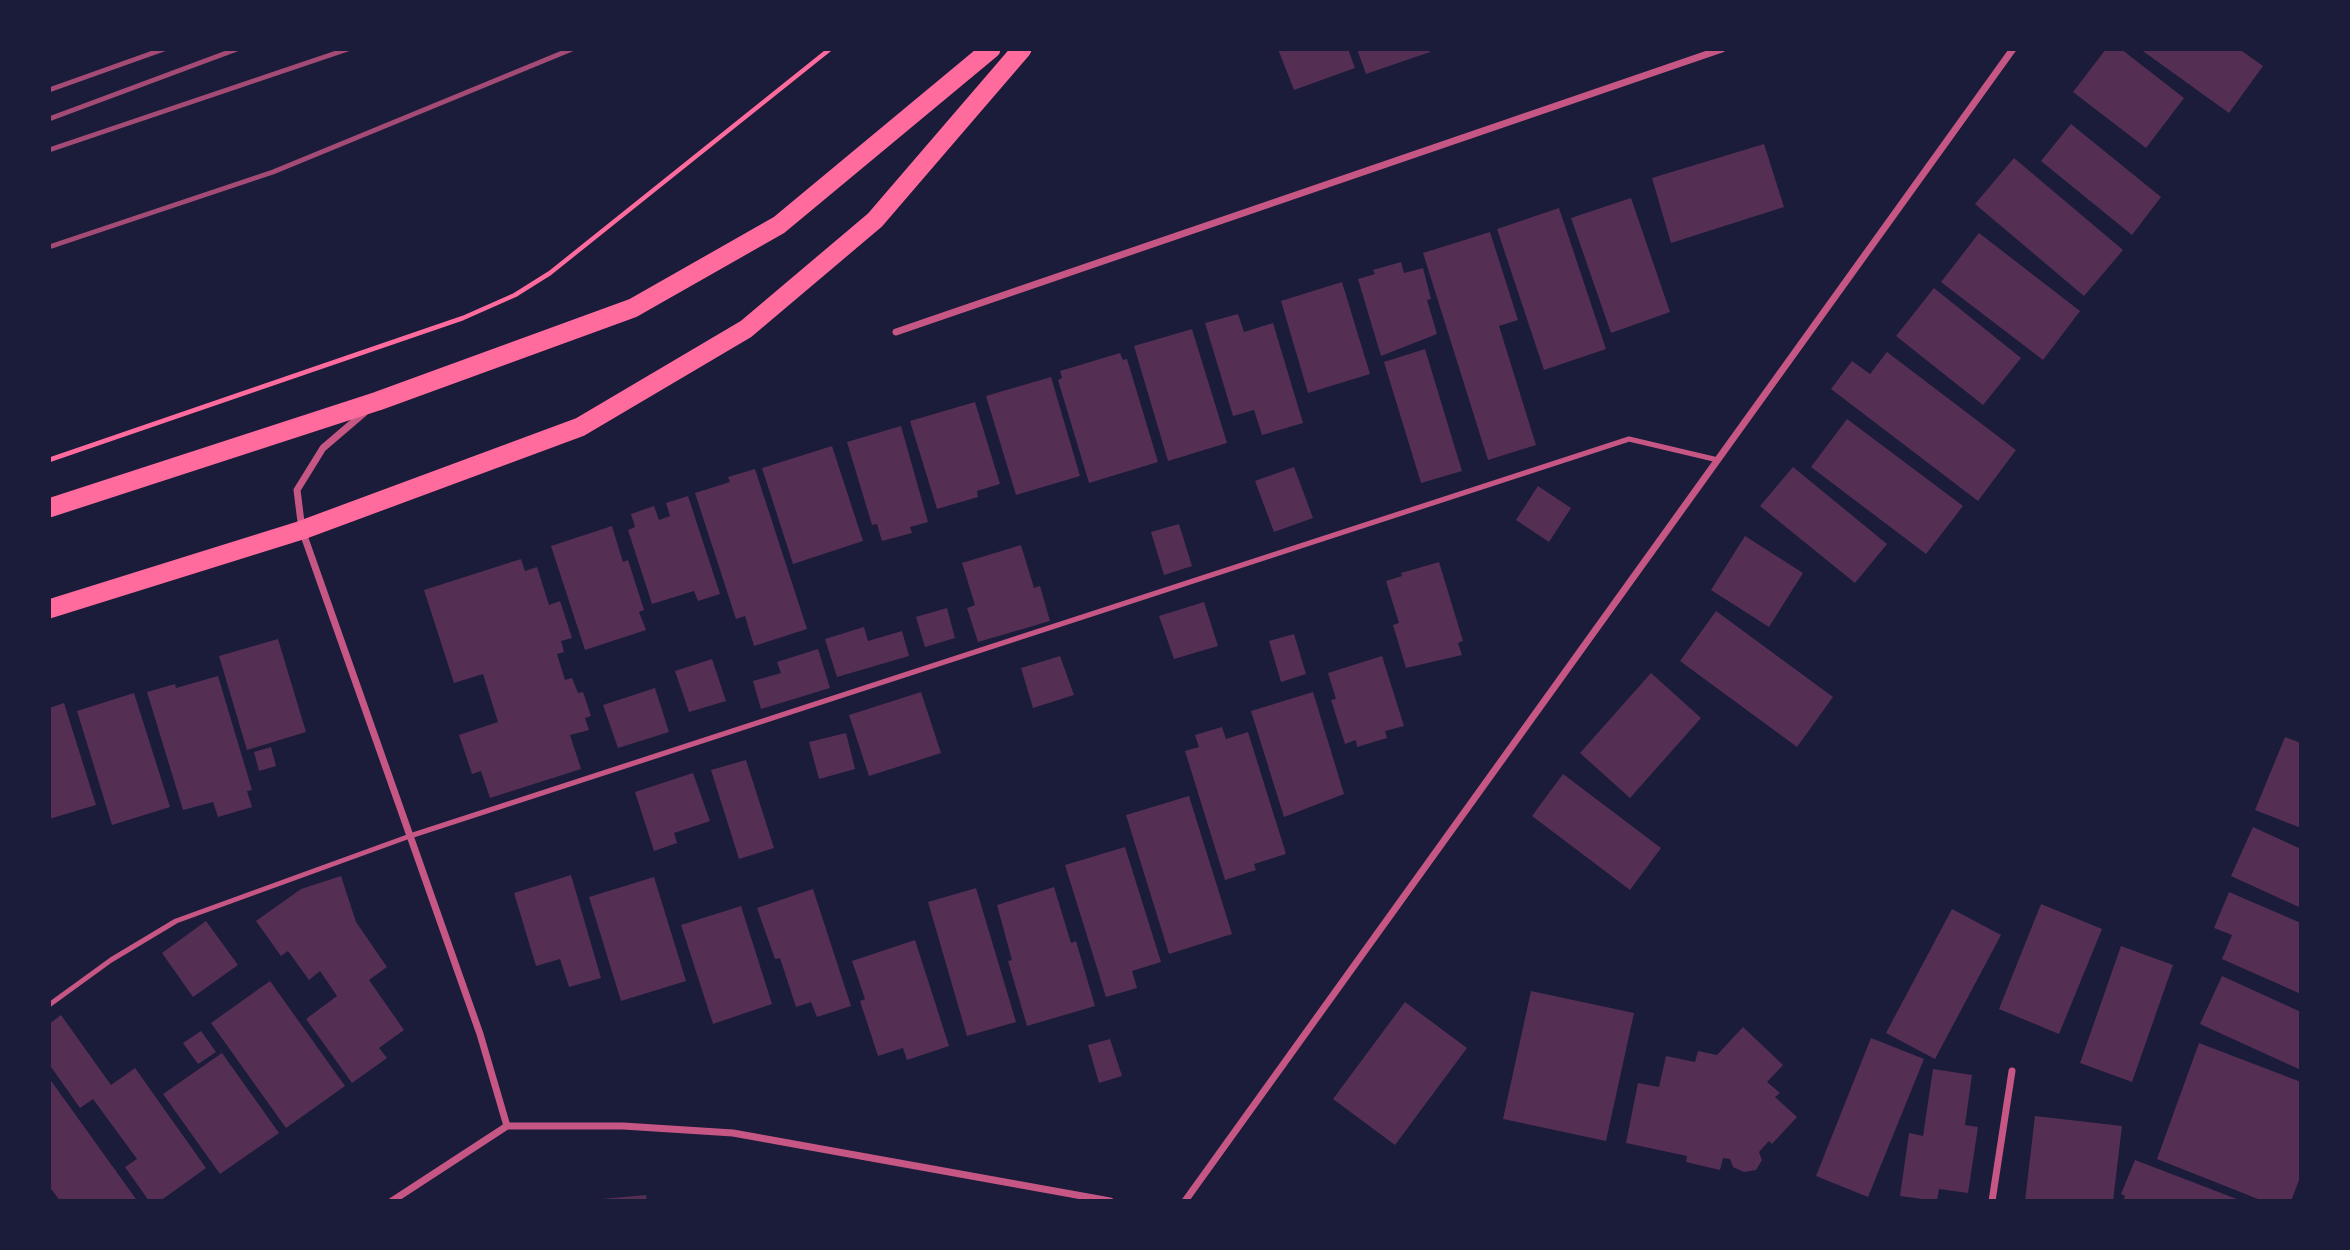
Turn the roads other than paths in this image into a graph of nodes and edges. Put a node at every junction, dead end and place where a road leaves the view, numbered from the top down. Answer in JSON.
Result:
{"nodes":[{"id":1,"x":991,"y":49,"type":"edge"},
{"id":2,"x":1023,"y":49,"type":"edge"},
{"id":3,"x":1722,"y":49,"type":"edge"},
{"id":4,"x":2013,"y":49,"type":"edge"},
{"id":5,"x":896,"y":332,"type":"dead end"},
{"id":6,"x":378,"y":401,"type":"junction"},
{"id":7,"x":1718,"y":460,"type":"junction"},
{"id":8,"x":49,"y":508,"type":"edge"},
{"id":9,"x":302,"y":530,"type":"junction"},
{"id":10,"x":49,"y":609,"type":"edge"},
{"id":11,"x":410,"y":836,"type":"junction"},
{"id":12,"x":49,"y":1004,"type":"edge"},
{"id":13,"x":2012,"y":1071,"type":"dead end"},
{"id":14,"x":507,"y":1126,"type":"junction"},
{"id":15,"x":392,"y":1201,"type":"edge"},
{"id":16,"x":1110,"y":1201,"type":"edge"},
{"id":17,"x":1185,"y":1201,"type":"edge"},
{"id":18,"x":1992,"y":1201,"type":"edge"}],
"edges":[{"from":1,"to":6,"type":"highway"},
{"from":2,"to":9,"type":"highway"},
{"from":3,"to":5,"type":"street"},
{"from":4,"to":7,"type":"street"},
{"from":6,"to":8,"type":"highway"},
{"from":6,"to":9,"type":"street"},
{"from":7,"to":11,"type":"lane"},
{"from":7,"to":17,"type":"street"},
{"from":9,"to":10,"type":"highway"},
{"from":9,"to":11,"type":"street"},
{"from":11,"to":12,"type":"lane"},
{"from":11,"to":14,"type":"street"},
{"from":13,"to":18,"type":"street"},
{"from":14,"to":15,"type":"street"},
{"from":14,"to":16,"type":"street"}]}
